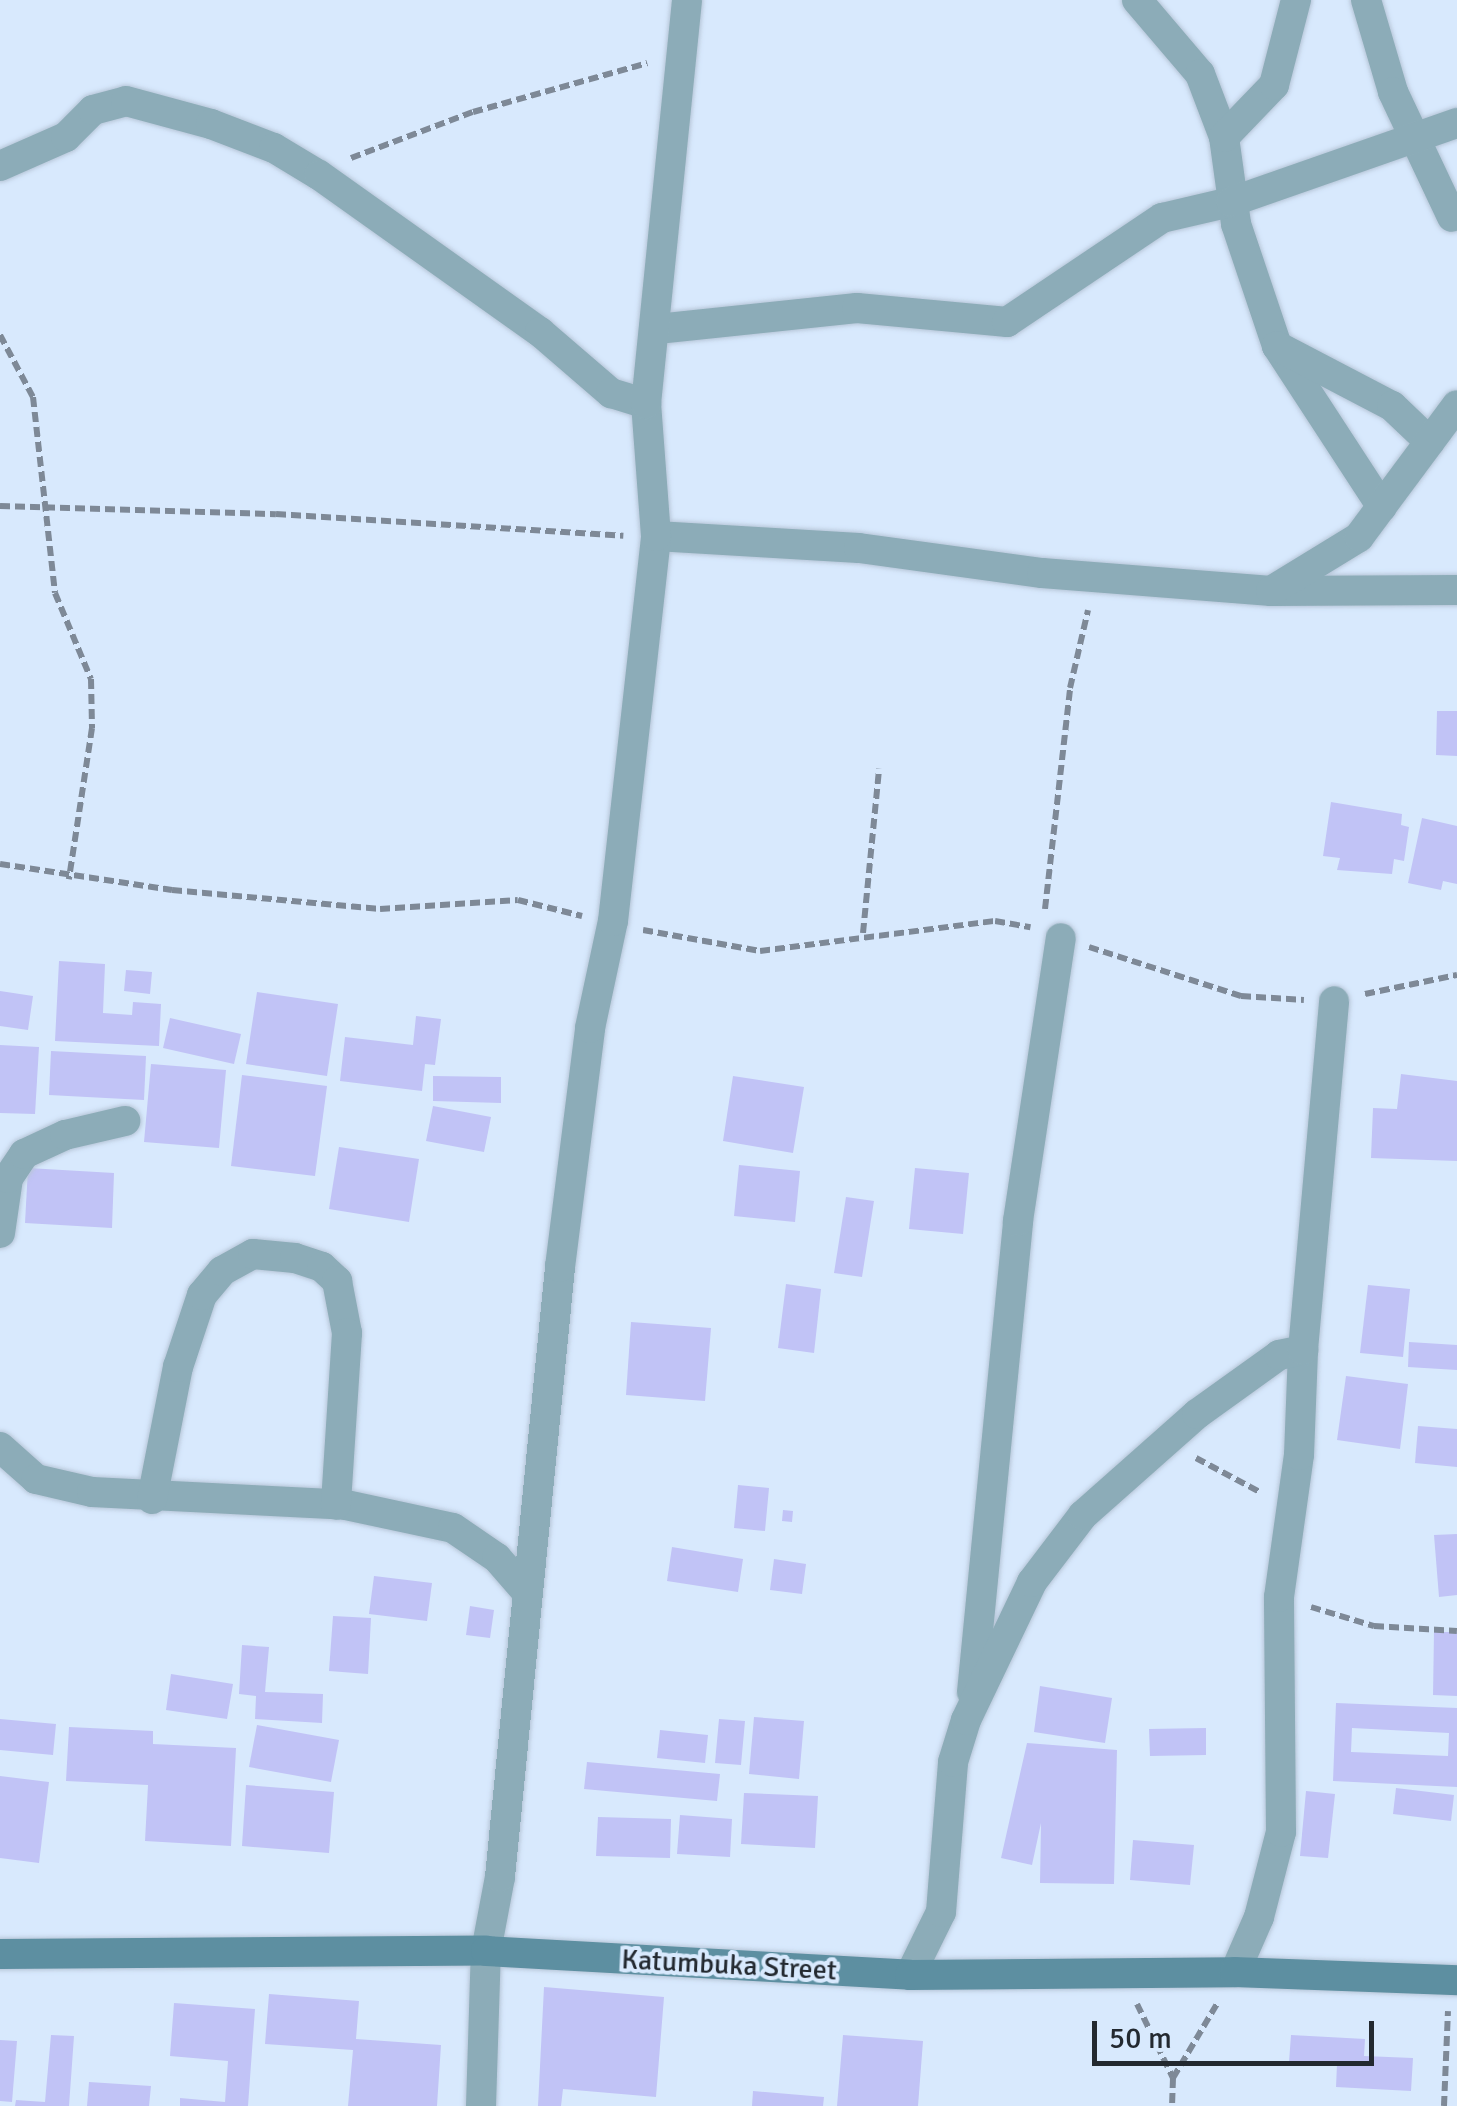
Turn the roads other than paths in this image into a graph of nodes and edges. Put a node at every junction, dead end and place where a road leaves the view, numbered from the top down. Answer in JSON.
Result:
{"nodes":[{"id":1,"x":687,"y":0,"type":"edge"},
{"id":2,"x":1137,"y":0,"type":"edge"},
{"id":3,"x":1296,"y":0,"type":"edge"},
{"id":4,"x":1366,"y":0,"type":"edge"},
{"id":5,"x":1457,"y":123,"type":"edge"},
{"id":6,"x":1413,"y":135,"type":"junction"},
{"id":7,"x":1224,"y":137,"type":"junction"},
{"id":8,"x":0,"y":166,"type":"edge"},
{"id":9,"x":1231,"y":202,"type":"junction"},
{"id":10,"x":1455,"y":218,"type":"edge"},
{"id":11,"x":657,"y":330,"type":"junction"},
{"id":12,"x":1277,"y":346,"type":"junction"},
{"id":13,"x":646,"y":404,"type":"junction"},
{"id":14,"x":1457,"y":405,"type":"edge"},
{"id":15,"x":1430,"y":442,"type":"junction"},
{"id":16,"x":1382,"y":507,"type":"junction"},
{"id":17,"x":656,"y":536,"type":"junction"},
{"id":18,"x":1457,"y":590,"type":"edge"},
{"id":19,"x":1271,"y":591,"type":"junction"},
{"id":20,"x":1052,"y":934,"type":"road end"},
{"id":21,"x":1334,"y":1001,"type":"road end"},
{"id":22,"x":125,"y":1121,"type":"dead end"},
{"id":23,"x":0,"y":1234,"type":"edge"},
{"id":24,"x":1304,"y":1350,"type":"junction"},
{"id":25,"x":0,"y":1447,"type":"edge"},
{"id":26,"x":152,"y":1499,"type":"junction"},
{"id":27,"x":336,"y":1505,"type":"junction"},
{"id":28,"x":524,"y":1589,"type":"junction"},
{"id":29,"x":972,"y":1705,"type":"junction"},
{"id":30,"x":486,"y":1951,"type":"junction"},
{"id":31,"x":0,"y":1954,"type":"edge"},
{"id":32,"x":1235,"y":1972,"type":"junction"},
{"id":33,"x":910,"y":1975,"type":"junction"},
{"id":34,"x":1453,"y":1980,"type":"edge"},
{"id":35,"x":480,"y":2106,"type":"edge"}],
"edges":[{"from":1,"to":11,"type":"street"},
{"from":2,"to":7,"type":"street"},
{"from":3,"to":7,"type":"street"},
{"from":4,"to":6,"type":"street"},
{"from":5,"to":6,"type":"street"},
{"from":6,"to":9,"type":"street"},
{"from":6,"to":10,"type":"street"},
{"from":7,"to":9,"type":"street"},
{"from":8,"to":13,"type":"street"},
{"from":9,"to":11,"type":"street"},
{"from":9,"to":12,"type":"street"},
{"from":11,"to":13,"type":"street"},
{"from":12,"to":15,"type":"street"},
{"from":12,"to":16,"type":"street"},
{"from":13,"to":17,"type":"street"},
{"from":14,"to":15,"type":"street"},
{"from":15,"to":16,"type":"street"},
{"from":16,"to":19,"type":"street"},
{"from":17,"to":19,"type":"street"},
{"from":17,"to":28,"type":"street"},
{"from":18,"to":19,"type":"street"},
{"from":20,"to":29,"type":"street"},
{"from":21,"to":24,"type":"street"},
{"from":22,"to":23,"type":"street"},
{"from":24,"to":29,"type":"street"},
{"from":24,"to":32,"type":"street"},
{"from":25,"to":26,"type":"street"},
{"from":26,"to":27,"type":"street"},
{"from":26,"to":27,"type":"street"},
{"from":27,"to":28,"type":"street"},
{"from":28,"to":30,"type":"street"},
{"from":29,"to":33,"type":"street"},
{"from":30,"to":31,"type":"main road","name":"Katumbuka Street"},
{"from":30,"to":33,"type":"main road","name":"Katumbuka Street"},
{"from":30,"to":35,"type":"street"},
{"from":32,"to":33,"type":"main road","name":"Katumbuka Street"},
{"from":32,"to":34,"type":"main road","name":"Katumbuka Street"}]}
